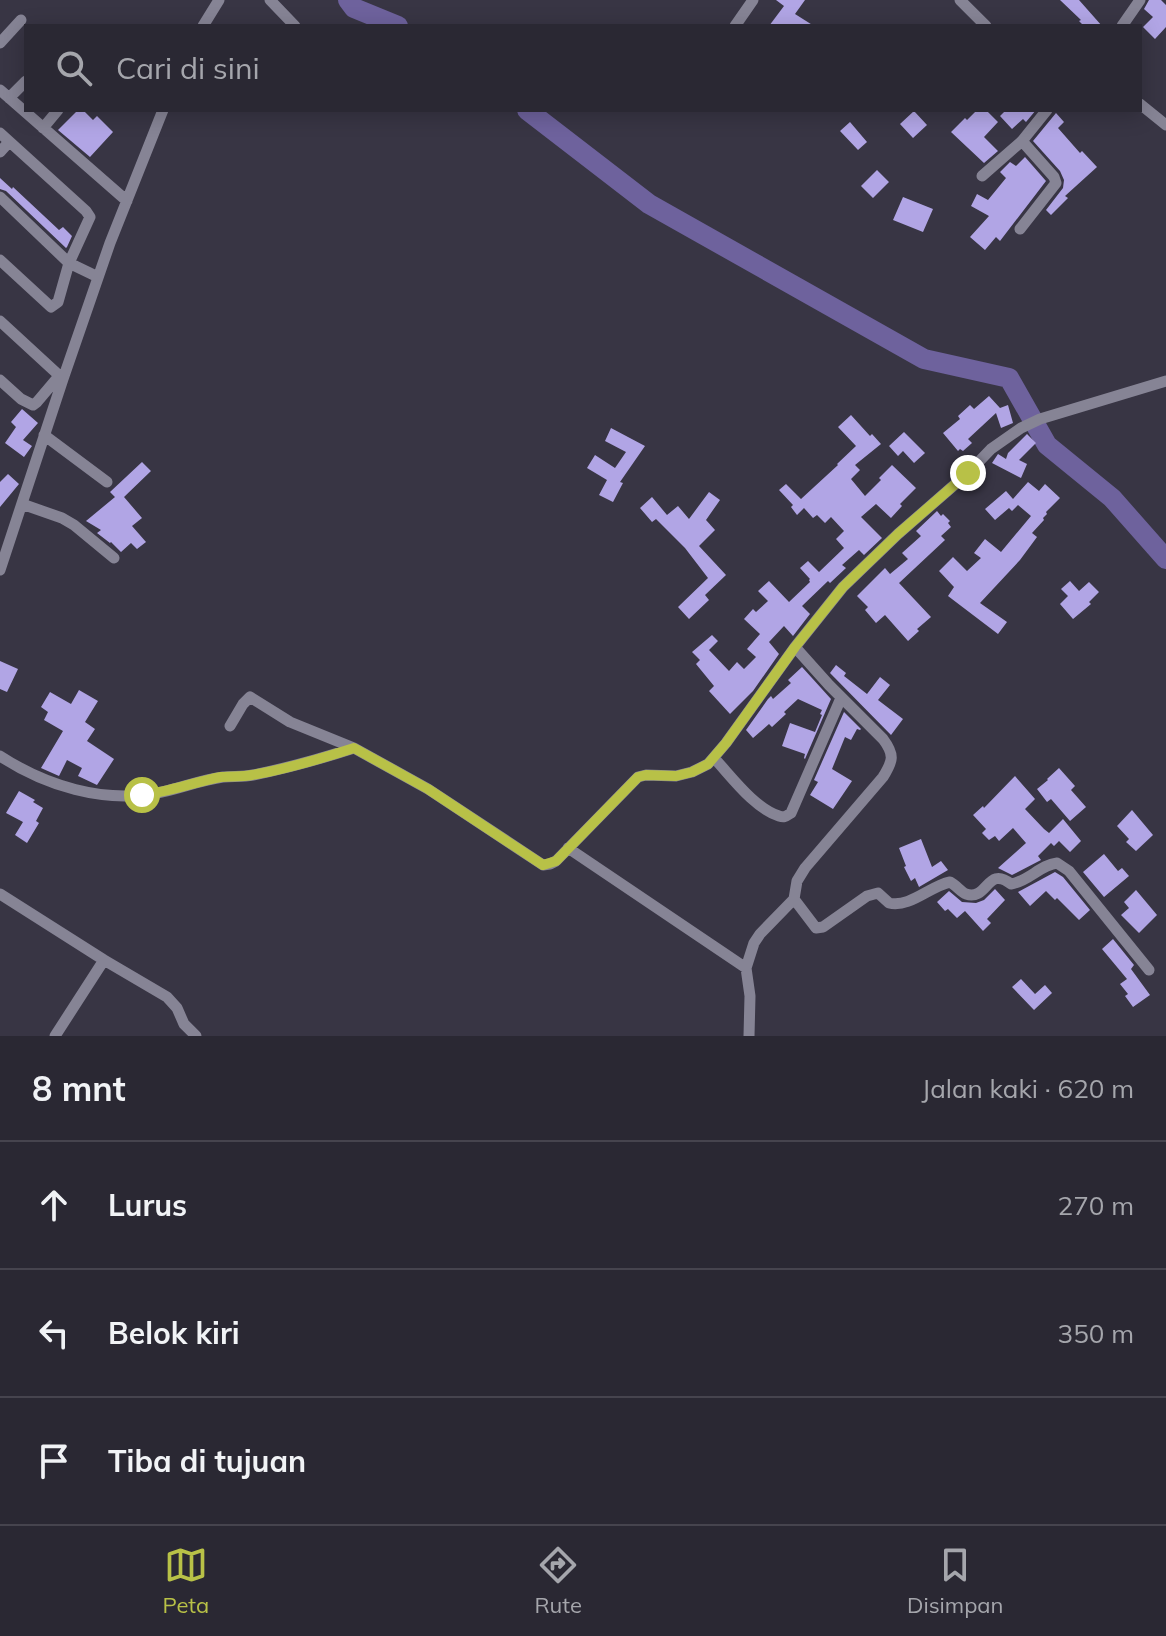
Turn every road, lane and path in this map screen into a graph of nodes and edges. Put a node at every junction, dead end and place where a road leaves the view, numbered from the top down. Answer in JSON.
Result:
{"nodes":[{"id":1,"x":219,"y":0,"type":"edge"},
{"id":2,"x":270,"y":0,"type":"edge"},
{"id":3,"x":753,"y":0,"type":"edge"},
{"id":4,"x":960,"y":0,"type":"edge"},
{"id":5,"x":1140,"y":0,"type":"edge"},
{"id":6,"x":21,"y":20,"type":"dead end"},
{"id":7,"x":204,"y":24,"type":"edge"},
{"id":8,"x":293,"y":24,"type":"edge"},
{"id":9,"x":736,"y":24,"type":"edge"},
{"id":10,"x":984,"y":24,"type":"edge"},
{"id":11,"x":1123,"y":24,"type":"edge"},
{"id":12,"x":0,"y":43,"type":"edge"},
{"id":13,"x":24,"y":82,"type":"edge"},
{"id":14,"x":5,"y":94,"type":"edge"},
{"id":15,"x":1142,"y":106,"type":"edge"},
{"id":16,"x":24,"y":111,"type":"edge"},
{"id":17,"x":25,"y":112,"type":"edge"},
{"id":18,"x":56,"y":112,"type":"edge"},
{"id":19,"x":162,"y":112,"type":"edge"},
{"id":20,"x":1045,"y":112,"type":"edge"},
{"id":21,"x":1166,"y":125,"type":"edge"},
{"id":22,"x":43,"y":128,"type":"junction"},
{"id":23,"x":5,"y":137,"type":"edge"},
{"id":24,"x":1022,"y":141,"type":"junction"},
{"id":25,"x":0,"y":152,"type":"edge"},
{"id":26,"x":982,"y":176,"type":"dead end"},
{"id":27,"x":0,"y":197,"type":"edge"},
{"id":28,"x":127,"y":201,"type":"junction"},
{"id":29,"x":1020,"y":229,"type":"dead end"},
{"id":30,"x":0,"y":260,"type":"edge"},
{"id":31,"x":69,"y":263,"type":"junction"},
{"id":32,"x":98,"y":277,"type":"junction"},
{"id":33,"x":0,"y":321,"type":"edge"},
{"id":34,"x":61,"y":377,"type":"junction"},
{"id":35,"x":0,"y":380,"type":"edge"},
{"id":36,"x":1166,"y":381,"type":"edge"},
{"id":37,"x":44,"y":435,"type":"junction"},
{"id":38,"x":107,"y":482,"type":"dead end"},
{"id":39,"x":22,"y":504,"type":"junction"},
{"id":40,"x":3,"y":550,"type":"edge"},
{"id":41,"x":114,"y":558,"type":"dead end"},
{"id":42,"x":0,"y":570,"type":"edge"},
{"id":43,"x":795,"y":647,"type":"junction"},
{"id":44,"x":841,"y":698,"type":"junction"},
{"id":45,"x":230,"y":726,"type":"dead end"},
{"id":46,"x":354,"y":748,"type":"junction"},
{"id":47,"x":0,"y":756,"type":"edge"},
{"id":48,"x":714,"y":758,"type":"junction"},
{"id":49,"x":568,"y":848,"type":"junction"},
{"id":50,"x":0,"y":894,"type":"edge"},
{"id":51,"x":794,"y":899,"type":"junction"},
{"id":52,"x":104,"y":960,"type":"junction"},
{"id":53,"x":746,"y":968,"type":"junction"},
{"id":54,"x":1149,"y":970,"type":"dead end"},
{"id":55,"x":55,"y":1036,"type":"edge"},
{"id":56,"x":196,"y":1036,"type":"edge"},
{"id":57,"x":749,"y":1036,"type":"edge"}],
"edges":[{"from":1,"to":7,"type":"street"},
{"from":2,"to":8,"type":"street"},
{"from":3,"to":9,"type":"street"},
{"from":4,"to":10,"type":"street"},
{"from":5,"to":11,"type":"street"},
{"from":6,"to":12,"type":"street"},
{"from":13,"to":14,"type":"street"},
{"from":14,"to":16,"type":"street"},
{"from":15,"to":21,"type":"street"},
{"from":17,"to":22,"type":"street"},
{"from":18,"to":22,"type":"street"},
{"from":19,"to":28,"type":"street"},
{"from":20,"to":24,"type":"street"},
{"from":22,"to":28,"type":"street"},
{"from":23,"to":25,"type":"street"},
{"from":23,"to":31,"type":"street"},
{"from":24,"to":26,"type":"street"},
{"from":24,"to":29,"type":"street"},
{"from":27,"to":31,"type":"street"},
{"from":28,"to":32,"type":"street"},
{"from":30,"to":31,"type":"street"},
{"from":31,"to":32,"type":"street"},
{"from":32,"to":34,"type":"street"},
{"from":33,"to":34,"type":"street"},
{"from":34,"to":35,"type":"street"},
{"from":34,"to":37,"type":"street"},
{"from":36,"to":43,"type":"street"},
{"from":37,"to":38,"type":"street"},
{"from":37,"to":39,"type":"street"},
{"from":39,"to":40,"type":"street"},
{"from":39,"to":41,"type":"street"},
{"from":40,"to":42,"type":"street"},
{"from":43,"to":44,"type":"street"},
{"from":43,"to":48,"type":"street"},
{"from":44,"to":48,"type":"street"},
{"from":44,"to":51,"type":"street"},
{"from":45,"to":46,"type":"street"},
{"from":46,"to":47,"type":"street"},
{"from":46,"to":49,"type":"street"},
{"from":48,"to":49,"type":"street"},
{"from":49,"to":53,"type":"street"},
{"from":50,"to":52,"type":"street"},
{"from":51,"to":53,"type":"street"},
{"from":51,"to":54,"type":"street"},
{"from":52,"to":55,"type":"street"},
{"from":52,"to":56,"type":"street"},
{"from":53,"to":57,"type":"street"}]}
